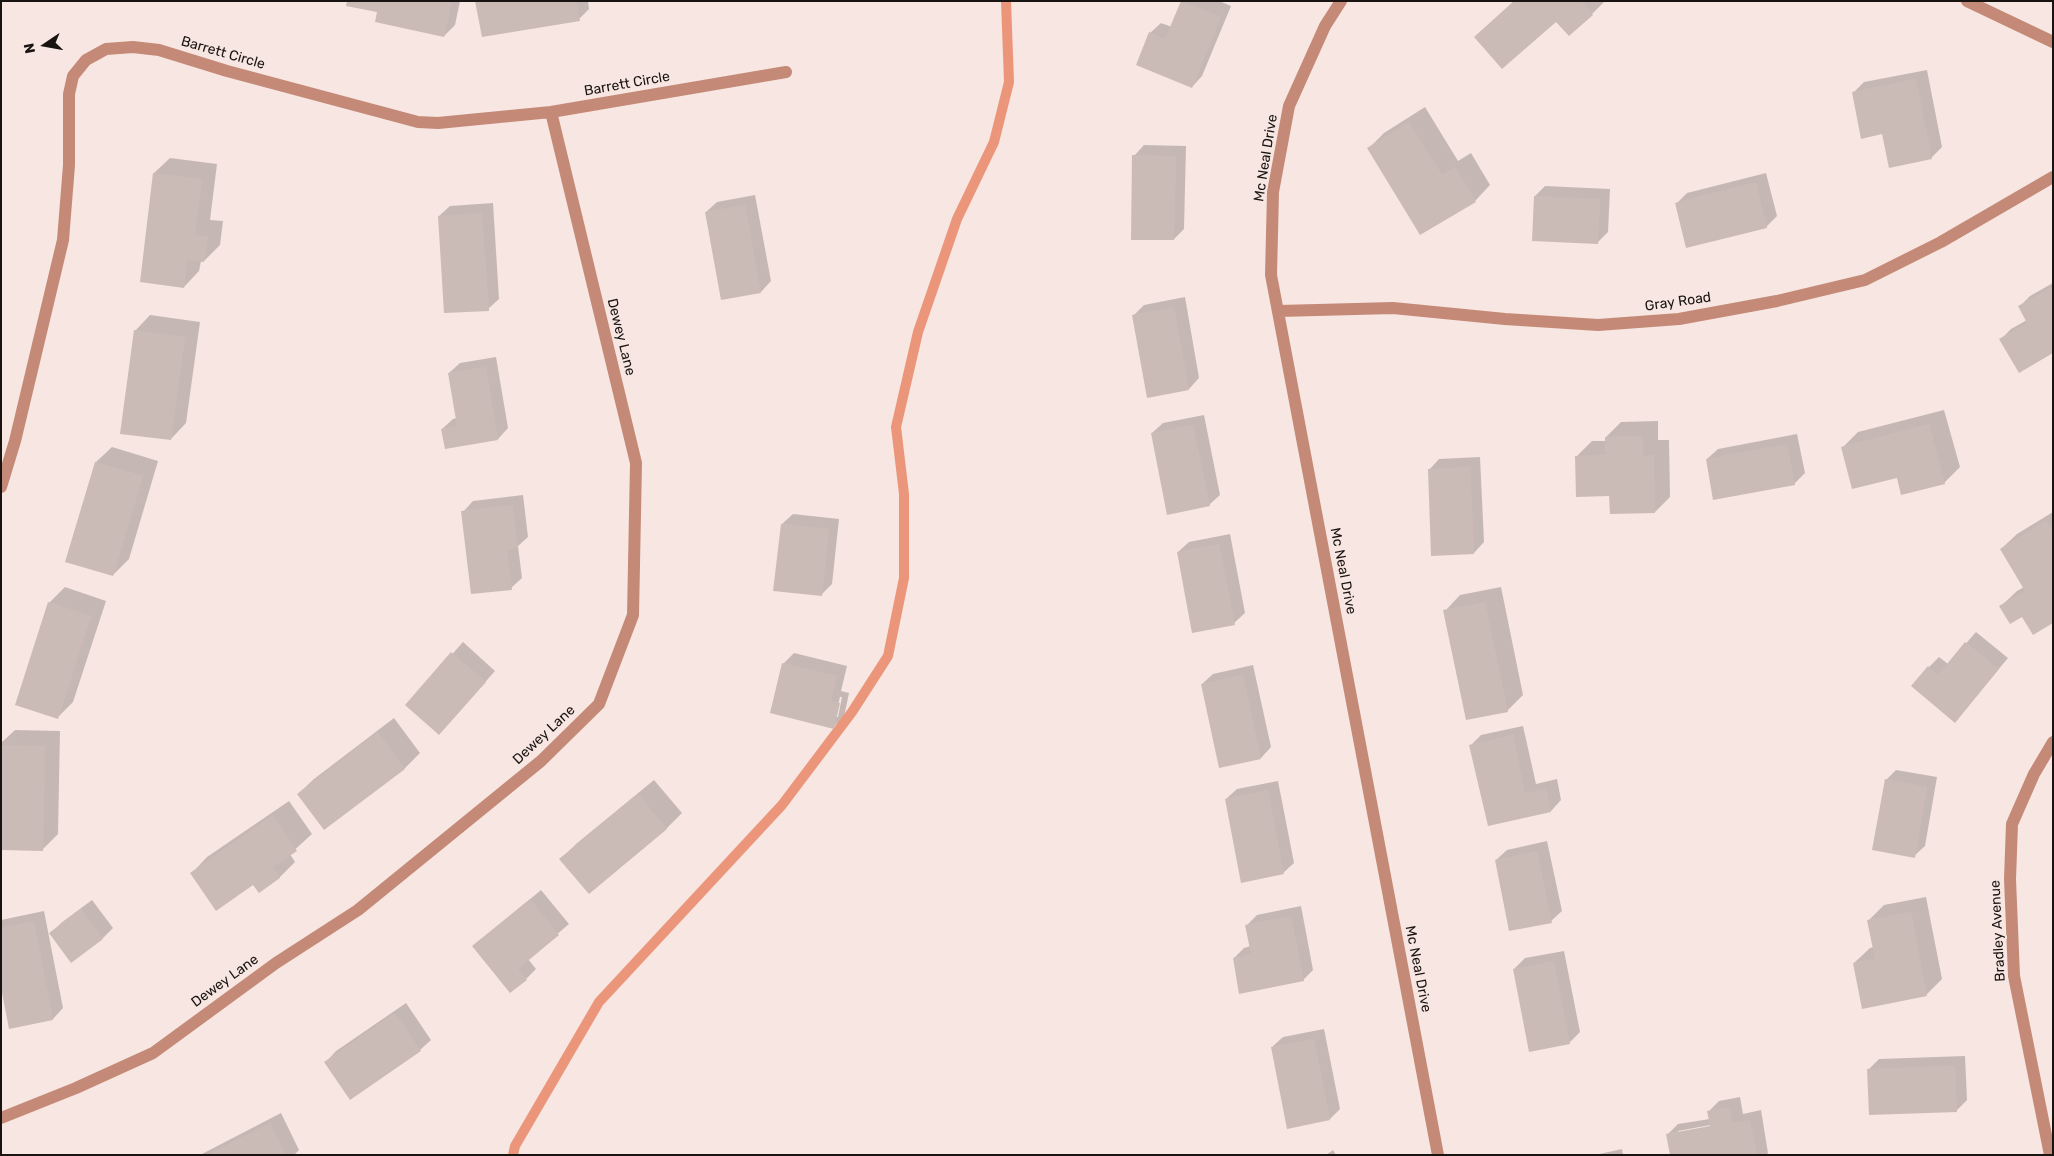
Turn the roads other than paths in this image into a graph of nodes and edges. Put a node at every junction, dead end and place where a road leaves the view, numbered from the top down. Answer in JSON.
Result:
{"nodes":[{"id":1,"x":1340,"y":1,"type":"edge"},
{"id":2,"x":1967,"y":1,"type":"edge"},
{"id":3,"x":2053,"y":42,"type":"edge"},
{"id":4,"x":786,"y":72,"type":"dead end"},
{"id":5,"x":551,"y":112,"type":"junction"},
{"id":6,"x":2053,"y":177,"type":"edge"},
{"id":7,"x":1279,"y":311,"type":"junction"},
{"id":8,"x":1,"y":487,"type":"edge"},
{"id":9,"x":2053,"y":742,"type":"edge"},
{"id":10,"x":1,"y":1118,"type":"edge"},
{"id":11,"x":1438,"y":1155,"type":"edge"},
{"id":12,"x":2050,"y":1155,"type":"edge"}],
"edges":[{"from":1,"to":7,"type":"street","name":"Mc Neal Drive"},
{"from":2,"to":3,"type":"street"},
{"from":4,"to":5,"type":"street","name":"Barrett Circle"},
{"from":5,"to":8,"type":"street","name":"Barrett Circle"},
{"from":5,"to":10,"type":"street","name":"Dewey Lane"},
{"from":6,"to":7,"type":"street","name":"Gray Road"},
{"from":7,"to":11,"type":"street","name":"Mc Neal Drive"},
{"from":9,"to":12,"type":"street","name":"Bradley Avenue"}]}
